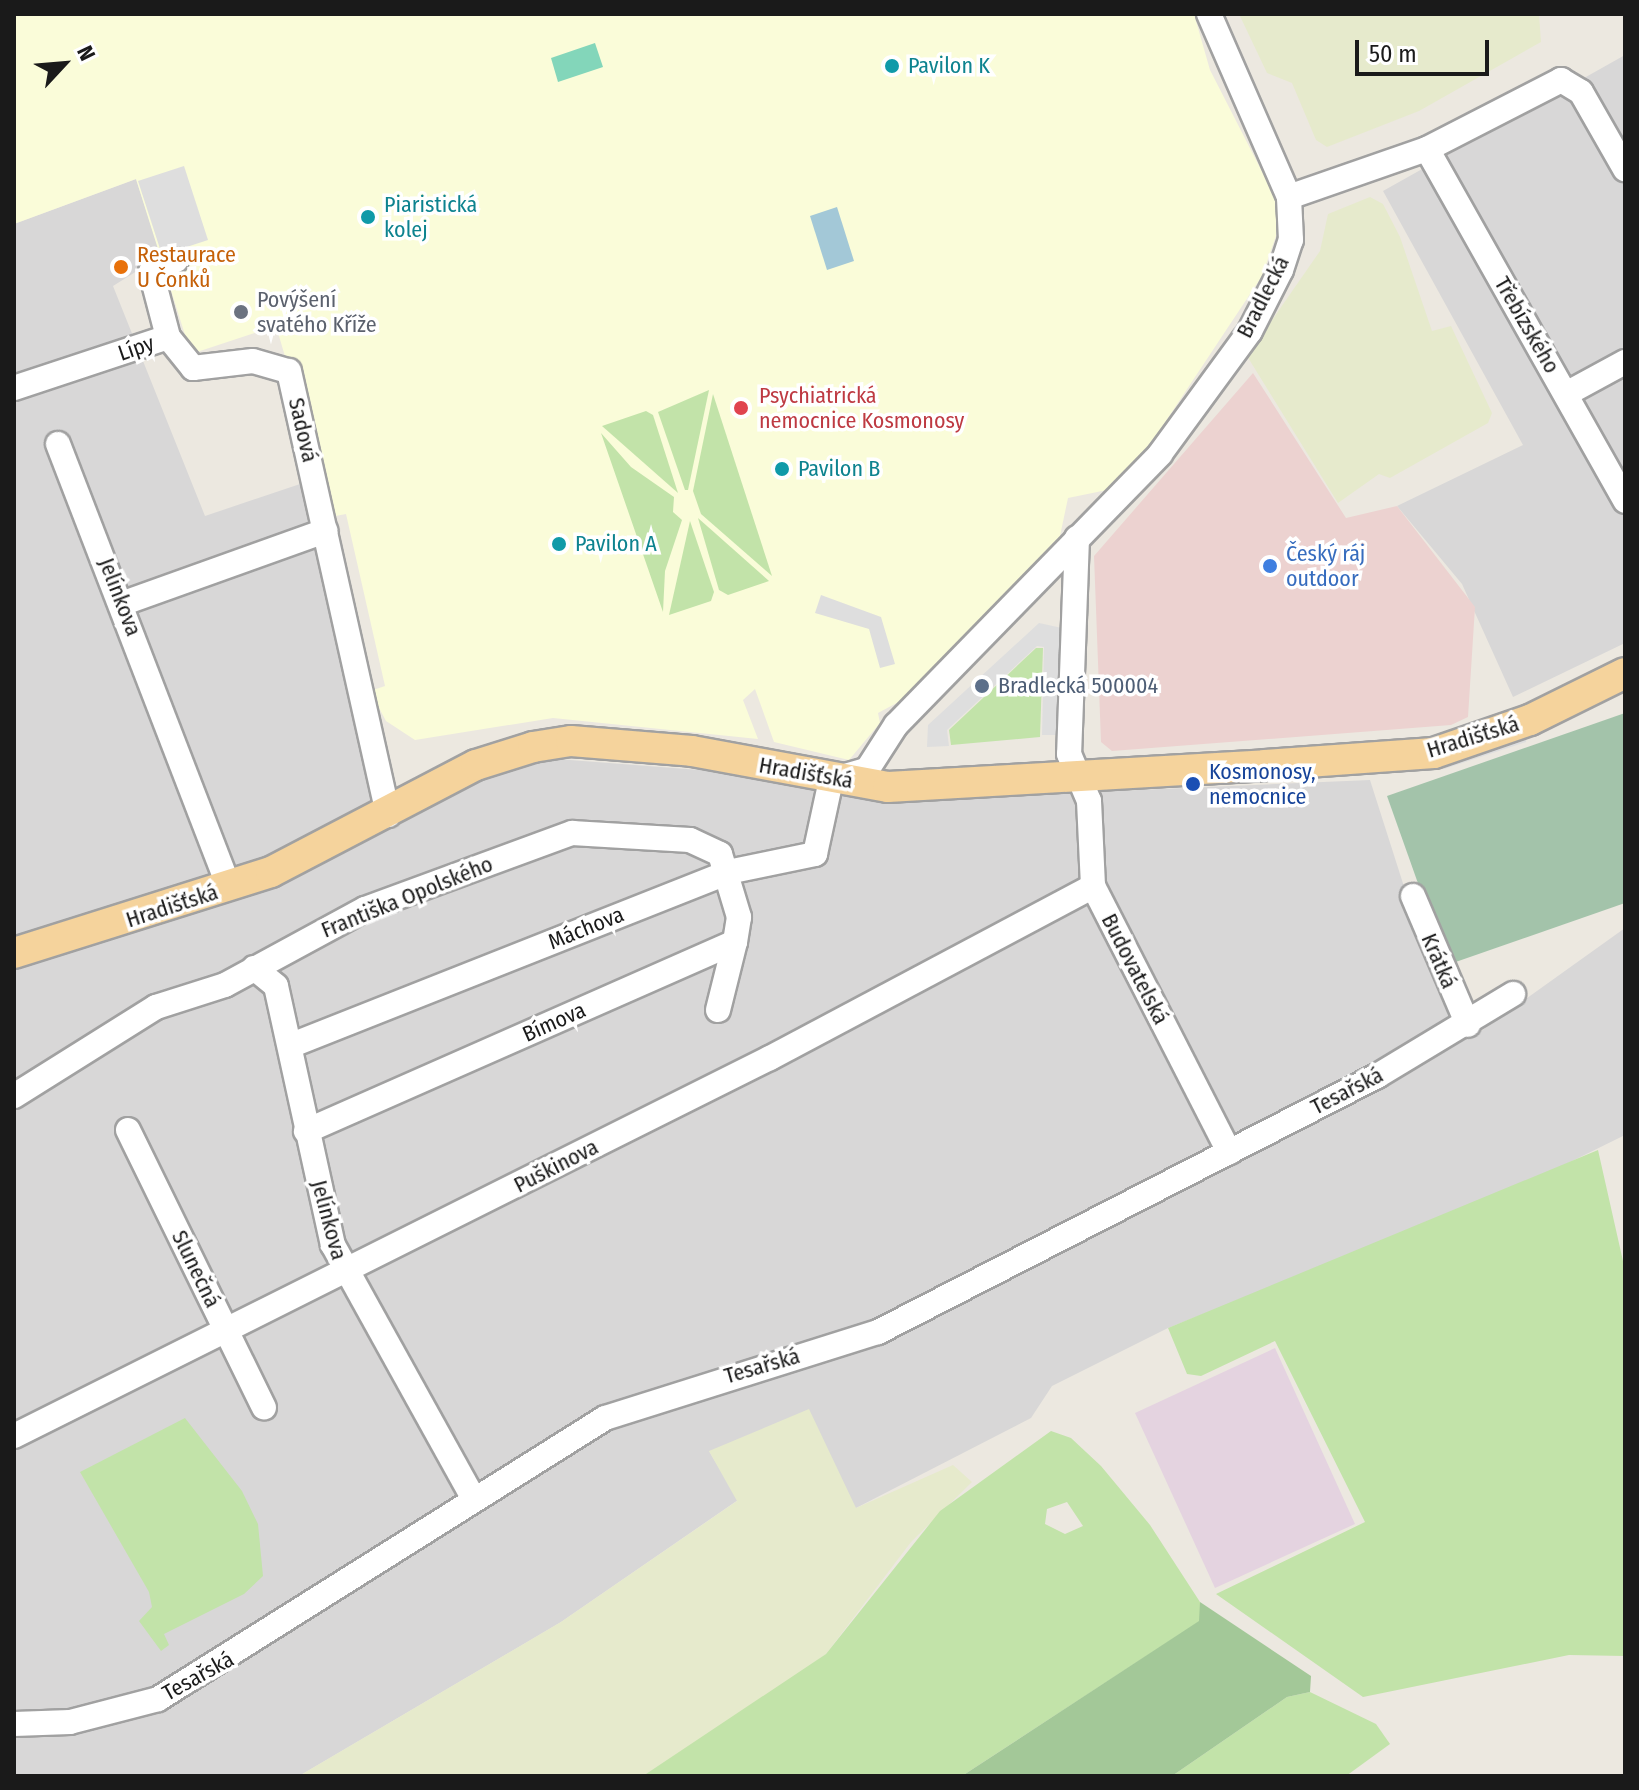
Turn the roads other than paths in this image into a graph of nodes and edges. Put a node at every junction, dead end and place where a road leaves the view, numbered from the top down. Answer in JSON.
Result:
{"nodes":[{"id":1,"x":1209,"y":14,"type":"edge"},
{"id":2,"x":1427,"y":149,"type":"junction"},
{"id":3,"x":1625,"y":169,"type":"edge"},
{"id":4,"x":1289,"y":197,"type":"junction"},
{"id":5,"x":176,"y":260,"type":"dead end"},
{"id":6,"x":168,"y":337,"type":"junction"},
{"id":7,"x":1625,"y":362,"type":"edge"},
{"id":8,"x":14,"y":388,"type":"edge"},
{"id":9,"x":1566,"y":394,"type":"junction"},
{"id":10,"x":58,"y":444,"type":"dead end"},
{"id":11,"x":1625,"y":501,"type":"edge"},
{"id":12,"x":325,"y":531,"type":"junction"},
{"id":13,"x":1077,"y":538,"type":"junction"},
{"id":14,"x":124,"y":603,"type":"junction"},
{"id":15,"x":1625,"y":673,"type":"edge"},
{"id":16,"x":1078,"y":776,"type":"junction"},
{"id":17,"x":831,"y":780,"type":"junction"},
{"id":18,"x":388,"y":815,"type":"junction"},
{"id":19,"x":728,"y":872,"type":"junction"},
{"id":20,"x":1093,"y":886,"type":"junction"},
{"id":21,"x":229,"y":887,"type":"junction"},
{"id":22,"x":1413,"y":896,"type":"dead end"},
{"id":23,"x":735,"y":942,"type":"junction"},
{"id":24,"x":14,"y":953,"type":"edge"},
{"id":25,"x":254,"y":968,"type":"junction"},
{"id":26,"x":1513,"y":994,"type":"dead end"},
{"id":27,"x":718,"y":1010,"type":"dead end"},
{"id":28,"x":1468,"y":1025,"type":"junction"},
{"id":29,"x":292,"y":1045,"type":"junction"},
{"id":30,"x":14,"y":1096,"type":"edge"},
{"id":31,"x":128,"y":1130,"type":"dead end"},
{"id":32,"x":306,"y":1131,"type":"junction"},
{"id":33,"x":1229,"y":1152,"type":"junction"},
{"id":34,"x":344,"y":1273,"type":"junction"},
{"id":35,"x":228,"y":1334,"type":"junction"},
{"id":36,"x":264,"y":1408,"type":"dead end"},
{"id":37,"x":14,"y":1436,"type":"edge"},
{"id":38,"x":474,"y":1499,"type":"junction"},
{"id":39,"x":14,"y":1724,"type":"edge"}],
"edges":[{"from":1,"to":4,"type":"street","name":"Bradlecká"},
{"from":2,"to":3,"type":"street"},
{"from":2,"to":4,"type":"street"},
{"from":2,"to":9,"type":"street","name":"Třebízského"},
{"from":4,"to":13,"type":"street","name":"Bradlecká"},
{"from":5,"to":6,"type":"street","name":"Lípy"},
{"from":6,"to":8,"type":"street","name":"Lípy"},
{"from":6,"to":12,"type":"street","name":"Sadová"},
{"from":7,"to":9,"type":"street"},
{"from":9,"to":11,"type":"street","name":"Třebízského"},
{"from":10,"to":14,"type":"street","name":"Jelínkova"},
{"from":12,"to":14,"type":"street"},
{"from":12,"to":18,"type":"street","name":"Sadová"},
{"from":13,"to":16,"type":"street"},
{"from":13,"to":17,"type":"street","name":"Bradlecká"},
{"from":14,"to":21,"type":"street","name":"Jelínkova"},
{"from":15,"to":16,"type":"main road","name":"Hradišťská"},
{"from":16,"to":17,"type":"main road","name":"Hradišťská"},
{"from":16,"to":20,"type":"street","name":"Budovatelská"},
{"from":17,"to":18,"type":"main road","name":"Hradišťská"},
{"from":17,"to":19,"type":"street","name":"Máchova"},
{"from":18,"to":21,"type":"main road","name":"Hradišťská"},
{"from":19,"to":23,"type":"street"},
{"from":19,"to":25,"type":"street","name":"Františka Opolského"},
{"from":19,"to":29,"type":"street","name":"Máchova"},
{"from":20,"to":33,"type":"street","name":"Budovatelská"},
{"from":20,"to":34,"type":"street","name":"Puškinova"},
{"from":21,"to":24,"type":"main road","name":"Hradišťská"},
{"from":22,"to":28,"type":"street","name":"Krátká"},
{"from":23,"to":27,"type":"street"},
{"from":23,"to":32,"type":"street","name":"Bímova"},
{"from":25,"to":29,"type":"street","name":"Jelínkova"},
{"from":25,"to":30,"type":"street","name":"Františka Opolského"},
{"from":26,"to":28,"type":"street","name":"Tesařská"},
{"from":28,"to":33,"type":"street","name":"Tesařská"},
{"from":29,"to":32,"type":"street","name":"Jelínkova"},
{"from":31,"to":35,"type":"street","name":"Slunečná"},
{"from":32,"to":34,"type":"street","name":"Jelínkova"},
{"from":33,"to":38,"type":"street","name":"Tesařská"},
{"from":34,"to":35,"type":"street","name":"Puškinova"},
{"from":34,"to":38,"type":"street","name":"Jelínkova"},
{"from":35,"to":36,"type":"street","name":"Slunečná"},
{"from":35,"to":37,"type":"street","name":"Puškinova"},
{"from":38,"to":39,"type":"street","name":"Tesařská"}]}
